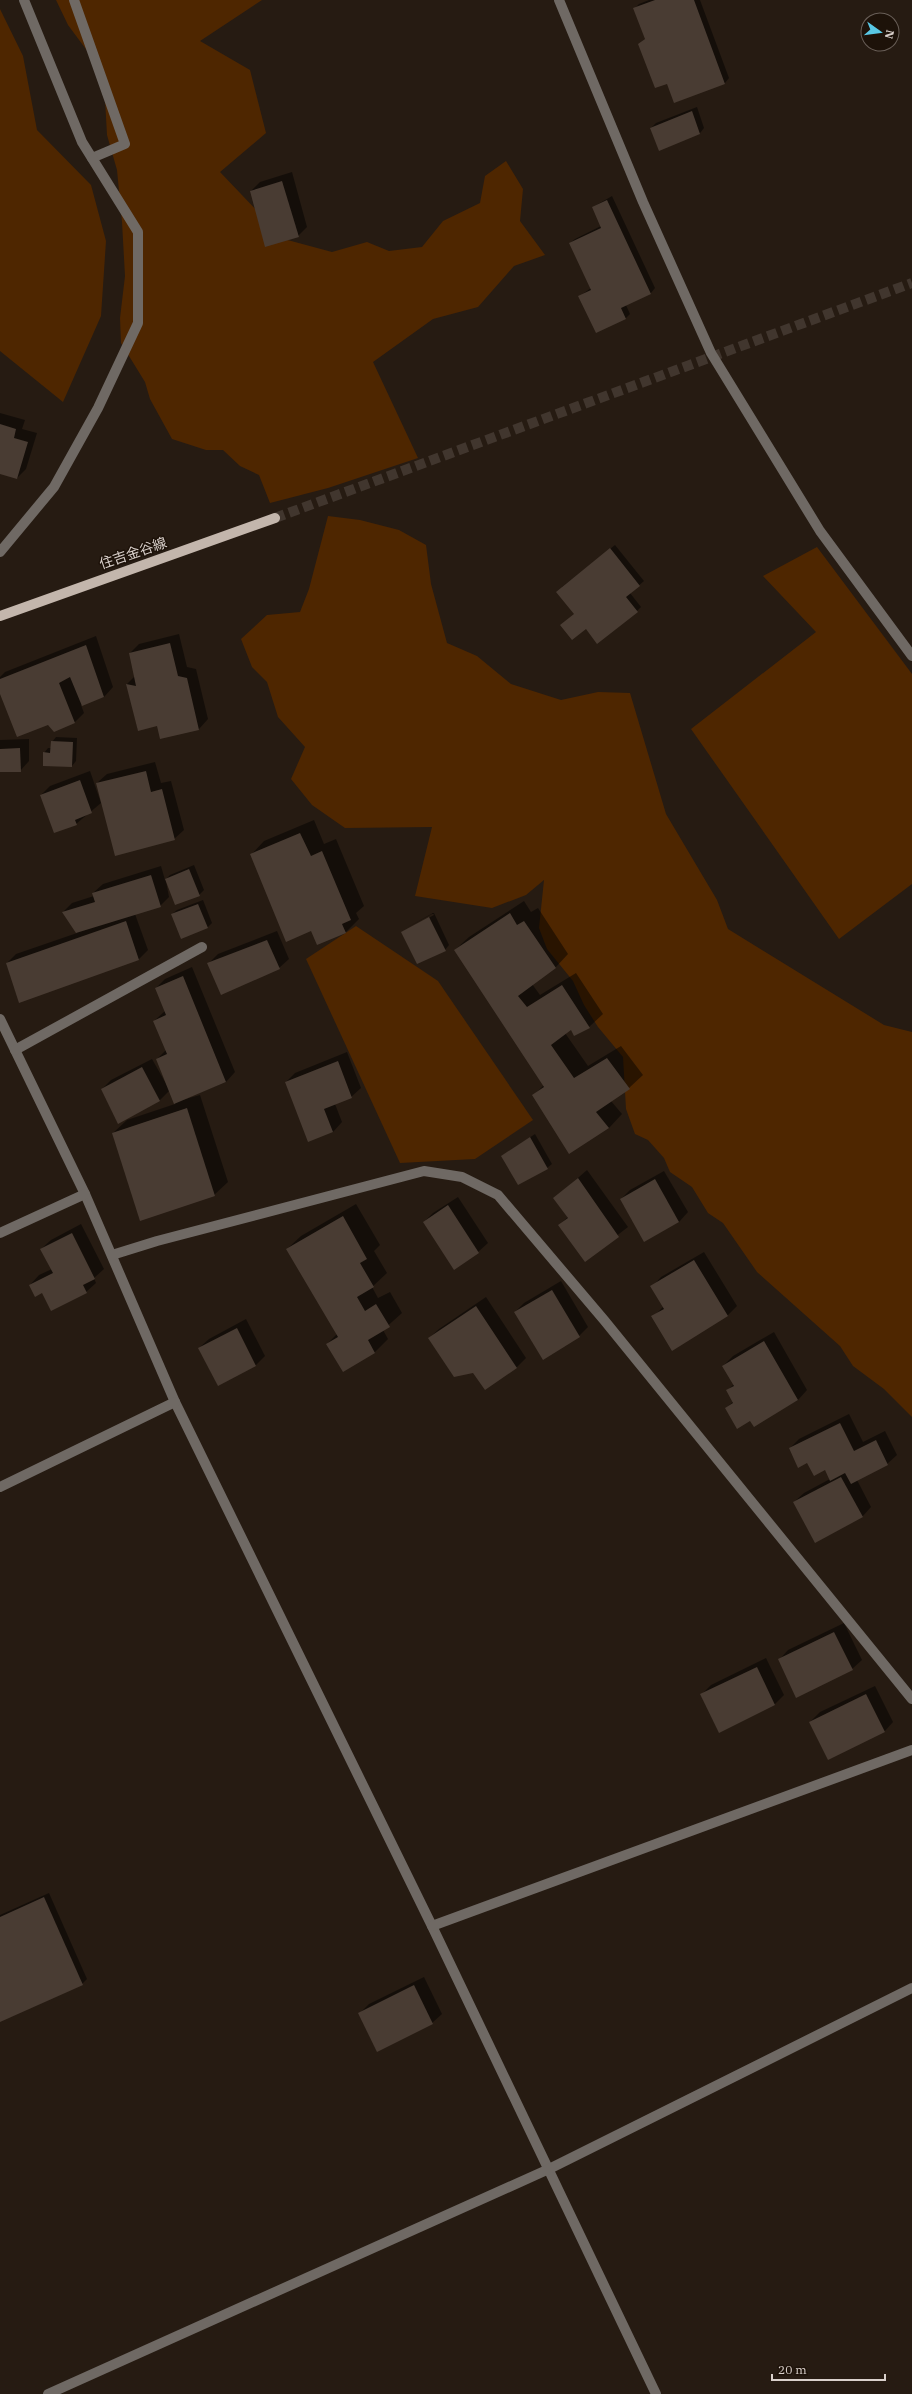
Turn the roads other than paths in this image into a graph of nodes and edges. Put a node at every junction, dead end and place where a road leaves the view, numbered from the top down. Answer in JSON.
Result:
{"nodes":[{"id":1,"x":24,"y":0,"type":"edge"},
{"id":2,"x":74,"y":0,"type":"edge"},
{"id":3,"x":558,"y":0,"type":"edge"},
{"id":4,"x":92,"y":158,"type":"junction"},
{"id":5,"x":275,"y":518,"type":"tunnel mouth"},
{"id":6,"x":0,"y":552,"type":"edge"},
{"id":7,"x":0,"y":616,"type":"edge"},
{"id":8,"x":912,"y":656,"type":"edge"},
{"id":9,"x":202,"y":947,"type":"dead end"},
{"id":10,"x":0,"y":1019,"type":"edge"},
{"id":11,"x":15,"y":1050,"type":"junction"},
{"id":12,"x":85,"y":1194,"type":"junction"},
{"id":13,"x":0,"y":1233,"type":"edge"},
{"id":14,"x":112,"y":1255,"type":"junction"},
{"id":15,"x":175,"y":1402,"type":"junction"},
{"id":16,"x":0,"y":1487,"type":"edge"},
{"id":17,"x":912,"y":1699,"type":"edge"},
{"id":18,"x":912,"y":1750,"type":"edge"},
{"id":19,"x":432,"y":1926,"type":"junction"},
{"id":20,"x":912,"y":1988,"type":"edge"},
{"id":21,"x":550,"y":2169,"type":"junction"},
{"id":22,"x":48,"y":2394,"type":"edge"},
{"id":23,"x":656,"y":2394,"type":"edge"}],
"edges":[{"from":1,"to":4,"type":"street"},
{"from":2,"to":4,"type":"street"},
{"from":3,"to":8,"type":"street"},
{"from":4,"to":6,"type":"street"},
{"from":5,"to":7,"type":"main road","name":"住吉金谷線"},
{"from":9,"to":11,"type":"street"},
{"from":10,"to":11,"type":"street"},
{"from":11,"to":12,"type":"street"},
{"from":12,"to":13,"type":"street"},
{"from":12,"to":14,"type":"street"},
{"from":14,"to":15,"type":"street"},
{"from":14,"to":17,"type":"street"},
{"from":15,"to":16,"type":"street"},
{"from":15,"to":19,"type":"street"},
{"from":18,"to":19,"type":"street"},
{"from":19,"to":21,"type":"street"},
{"from":20,"to":21,"type":"street"},
{"from":21,"to":22,"type":"street"},
{"from":21,"to":23,"type":"street"}]}
